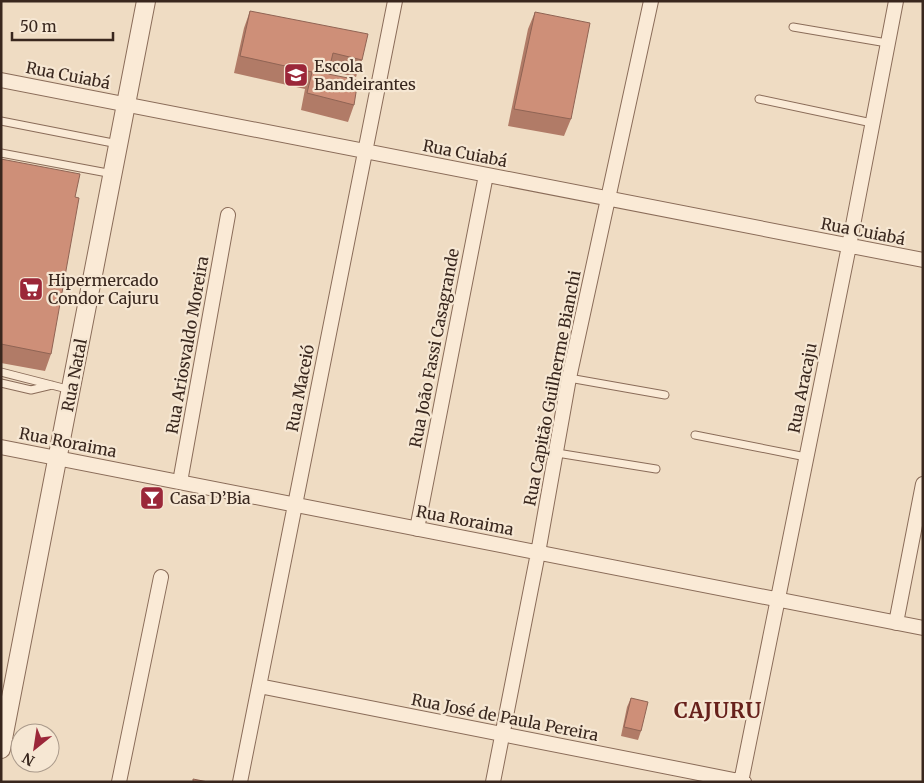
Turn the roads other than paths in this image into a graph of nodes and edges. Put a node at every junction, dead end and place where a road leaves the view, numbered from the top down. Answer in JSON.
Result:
{"nodes":[{"id":1,"x":146,"y":1,"type":"edge"},
{"id":2,"x":395,"y":1,"type":"edge"},
{"id":3,"x":651,"y":1,"type":"edge"},
{"id":4,"x":896,"y":1,"type":"edge"},
{"id":5,"x":792,"y":27,"type":"dead end"},
{"id":6,"x":887,"y":43,"type":"junction"},
{"id":7,"x":1,"y":80,"type":"edge"},
{"id":8,"x":759,"y":98,"type":"dead end"},
{"id":9,"x":126,"y":104,"type":"junction"},
{"id":10,"x":1,"y":122,"type":"edge"},
{"id":11,"x":872,"y":123,"type":"junction"},
{"id":12,"x":119,"y":144,"type":"junction"},
{"id":13,"x":366,"y":151,"type":"junction"},
{"id":14,"x":1,"y":153,"type":"edge"},
{"id":15,"x":113,"y":174,"type":"junction"},
{"id":16,"x":486,"y":175,"type":"junction"},
{"id":17,"x":608,"y":199,"type":"junction"},
{"id":18,"x":228,"y":215,"type":"dead end"},
{"id":19,"x":849,"y":246,"type":"junction"},
{"id":20,"x":923,"y":260,"type":"edge"},
{"id":21,"x":1,"y":372,"type":"edge"},
{"id":22,"x":569,"y":378,"type":"junction"},
{"id":23,"x":1,"y":384,"type":"edge"},
{"id":24,"x":52,"y":385,"type":"junction"},
{"id":25,"x":71,"y":390,"type":"junction"},
{"id":26,"x":665,"y":395,"type":"dead end"},
{"id":27,"x":695,"y":435,"type":"dead end"},
{"id":28,"x":1,"y":447,"type":"edge"},
{"id":29,"x":557,"y":453,"type":"junction"},
{"id":30,"x":806,"y":457,"type":"junction"},
{"id":31,"x":58,"y":458,"type":"junction"},
{"id":32,"x":656,"y":470,"type":"dead end"},
{"id":33,"x":180,"y":482,"type":"junction"},
{"id":34,"x":923,"y":484,"type":"edge"},
{"id":35,"x":295,"y":505,"type":"junction"},
{"id":36,"x":417,"y":529,"type":"junction"},
{"id":37,"x":538,"y":552,"type":"junction"},
{"id":38,"x":161,"y":577,"type":"dead end"},
{"id":39,"x":778,"y":600,"type":"junction"},
{"id":40,"x":896,"y":623,"type":"junction"},
{"id":41,"x":923,"y":628,"type":"edge"},
{"id":42,"x":259,"y":686,"type":"junction"},
{"id":43,"x":504,"y":734,"type":"junction"},
{"id":44,"x":1,"y":749,"type":"edge"},
{"id":45,"x":119,"y":782,"type":"edge"},
{"id":46,"x":240,"y":782,"type":"edge"},
{"id":47,"x":493,"y":782,"type":"edge"},
{"id":48,"x":742,"y":782,"type":"edge"}],
"edges":[{"from":1,"to":9,"type":"street","name":"Rua Natal"},
{"from":2,"to":13,"type":"street","name":"Rua Maceió"},
{"from":3,"to":17,"type":"street","name":"Rua Capitão Guilherme Bianchi"},
{"from":4,"to":6,"type":"street","name":"Rua Aracaju"},
{"from":5,"to":6,"type":"lane"},
{"from":6,"to":11,"type":"street","name":"Rua Aracaju"},
{"from":7,"to":9,"type":"street","name":"Rua Cuiabá"},
{"from":8,"to":11,"type":"lane"},
{"from":9,"to":12,"type":"street","name":"Rua Natal"},
{"from":9,"to":13,"type":"street","name":"Rua Cuiabá"},
{"from":10,"to":12,"type":"lane"},
{"from":11,"to":19,"type":"street","name":"Rua Aracaju"},
{"from":12,"to":15,"type":"street","name":"Rua Natal"},
{"from":13,"to":16,"type":"street","name":"Rua Cuiabá"},
{"from":13,"to":35,"type":"street","name":"Rua Maceió"},
{"from":14,"to":15,"type":"lane"},
{"from":15,"to":25,"type":"street","name":"Rua Natal"},
{"from":16,"to":17,"type":"street","name":"Rua Cuiabá"},
{"from":16,"to":36,"type":"street","name":"Rua João Fassi Casagrande"},
{"from":17,"to":19,"type":"street","name":"Rua Cuiabá"},
{"from":17,"to":22,"type":"street","name":"Rua Capitão Guilherme Bianchi"},
{"from":18,"to":33,"type":"street","name":"Rua Ariosvaldo Moreira"},
{"from":19,"to":20,"type":"street","name":"Rua Cuiabá"},
{"from":19,"to":30,"type":"street","name":"Rua Aracaju"},
{"from":21,"to":24,"type":"lane"},
{"from":22,"to":26,"type":"lane"},
{"from":22,"to":29,"type":"street","name":"Rua Capitão Guilherme Bianchi"},
{"from":23,"to":24,"type":"lane"},
{"from":24,"to":25,"type":"lane"},
{"from":25,"to":31,"type":"street","name":"Rua Natal"},
{"from":27,"to":30,"type":"lane"},
{"from":28,"to":31,"type":"street","name":"Rua Roraima"},
{"from":29,"to":32,"type":"lane"},
{"from":29,"to":37,"type":"street","name":"Rua Capitão Guilherme Bianchi"},
{"from":30,"to":39,"type":"street","name":"Rua Aracaju"},
{"from":31,"to":33,"type":"street","name":"Rua Roraima"},
{"from":31,"to":44,"type":"street","name":"Rua Natal"},
{"from":33,"to":35,"type":"street","name":"Rua Roraima"},
{"from":34,"to":40,"type":"street"},
{"from":35,"to":36,"type":"street","name":"Rua Roraima"},
{"from":35,"to":42,"type":"street","name":"Rua Maceió"},
{"from":36,"to":37,"type":"street","name":"Rua Roraima"},
{"from":37,"to":39,"type":"street","name":"Rua Roraima"},
{"from":37,"to":43,"type":"street","name":"Rua Capitão Guilherme Bianchi"},
{"from":38,"to":45,"type":"street"},
{"from":39,"to":40,"type":"street","name":"Rua Roraima"},
{"from":39,"to":48,"type":"street","name":"Rua Aracaju"},
{"from":40,"to":41,"type":"street","name":"Rua Roraima"},
{"from":42,"to":43,"type":"street","name":"Rua José de Paula Pereira"},
{"from":42,"to":46,"type":"street","name":"Rua Maceió"},
{"from":43,"to":47,"type":"street","name":"Rua Capitão Guilherme Bianchi"},
{"from":43,"to":48,"type":"street","name":"Rua José de Paula Pereira"}]}
